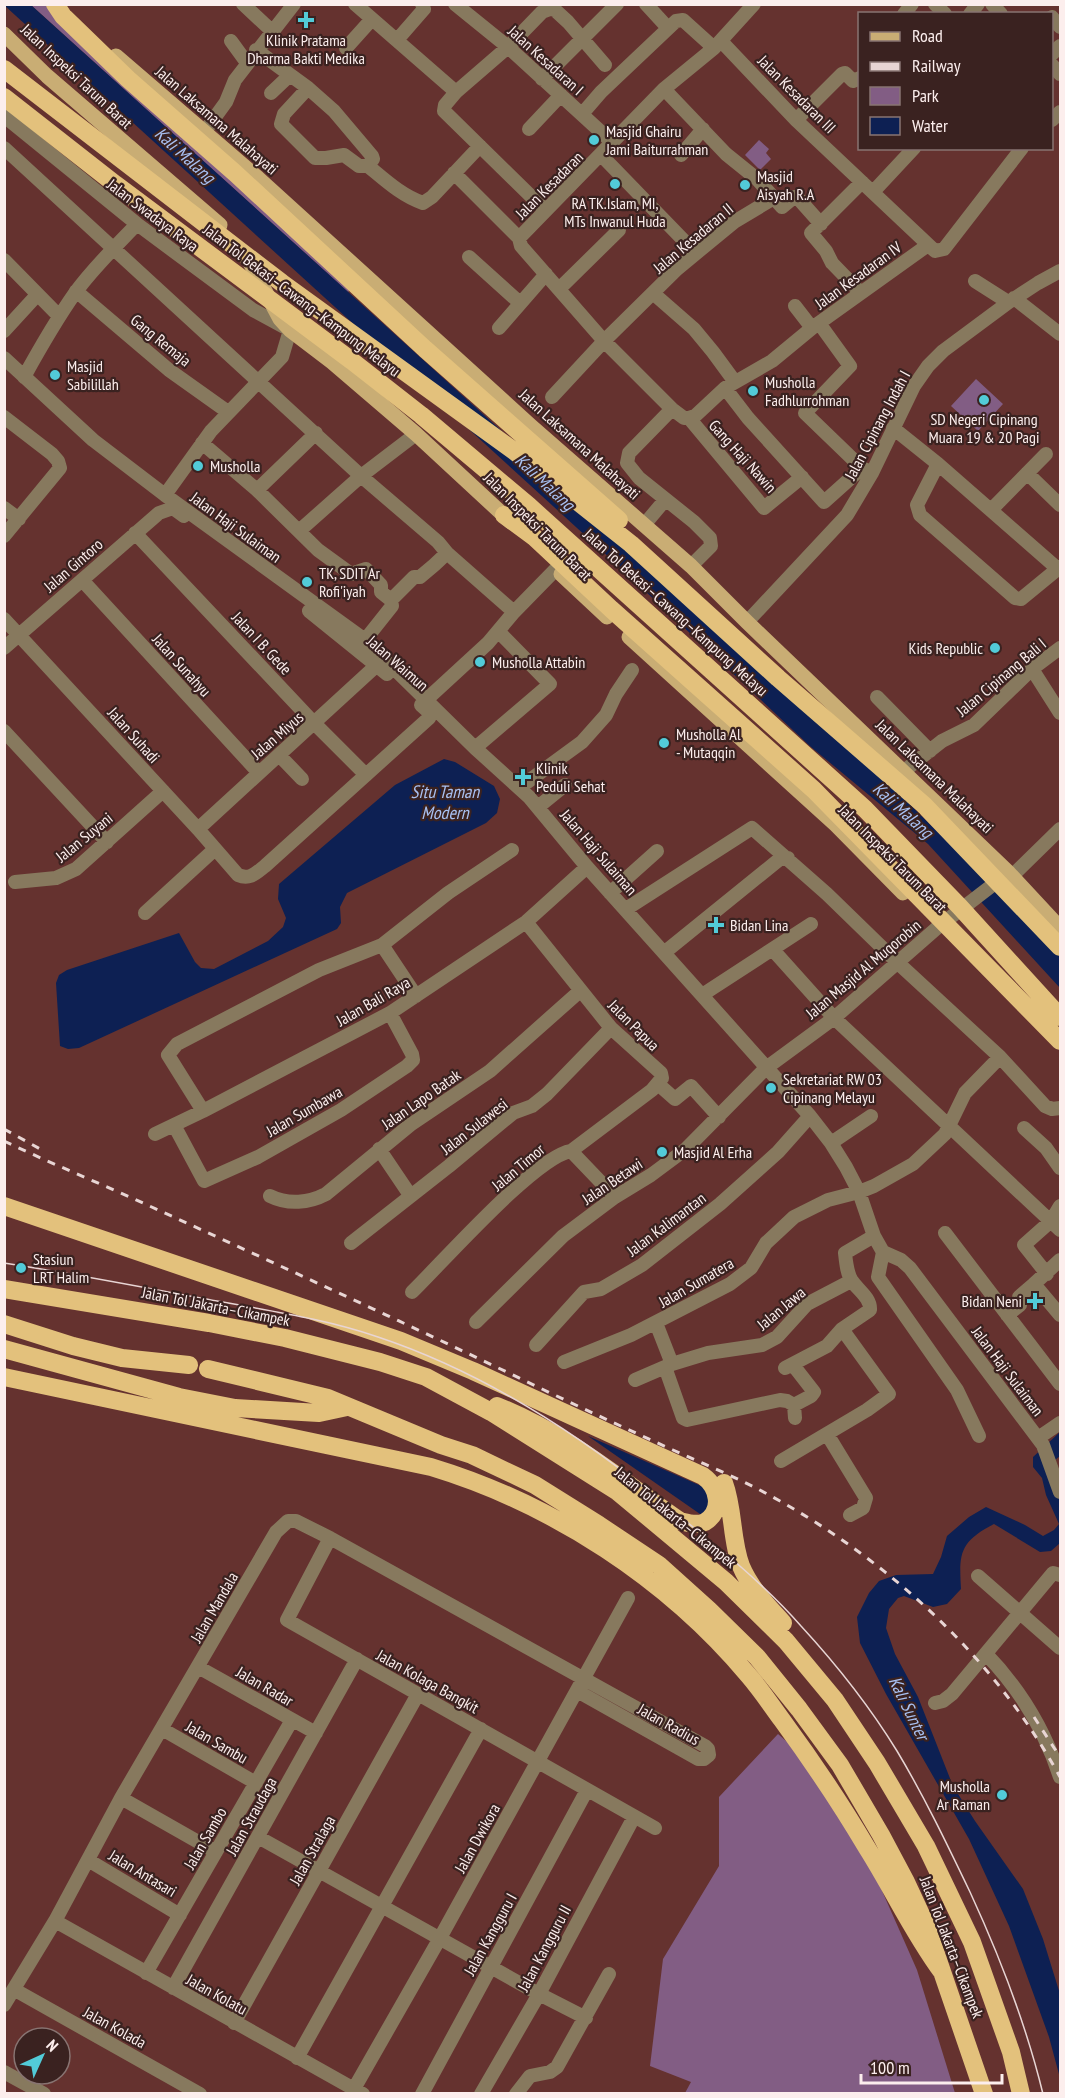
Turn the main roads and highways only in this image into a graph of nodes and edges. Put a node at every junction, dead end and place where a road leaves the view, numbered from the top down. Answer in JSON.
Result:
{"nodes":[{"id":1,"x":56,"y":4,"type":"edge"},
{"id":2,"x":4,"y":34,"type":"edge"},
{"id":3,"x":4,"y":69,"type":"edge"},
{"id":4,"x":4,"y":97,"type":"edge"},
{"id":5,"x":504,"y":515,"type":"junction"},
{"id":6,"x":796,"y":693,"type":"junction"},
{"id":7,"x":1060,"y":928,"type":"edge"},
{"id":8,"x":1060,"y":946,"type":"edge"},
{"id":9,"x":1060,"y":1017,"type":"edge"},
{"id":10,"x":1059,"y":1044,"type":"edge"},
{"id":11,"x":4,"y":1194,"type":"edge"},
{"id":12,"x":4,"y":1206,"type":"edge"},
{"id":13,"x":4,"y":1289,"type":"edge"},
{"id":14,"x":4,"y":1324,"type":"edge"},
{"id":15,"x":4,"y":1350,"type":"edge"},
{"id":16,"x":189,"y":1365,"type":"dead end"},
{"id":17,"x":208,"y":1369,"type":"dead end"},
{"id":18,"x":4,"y":1377,"type":"edge"},
{"id":19,"x":432,"y":1380,"type":"junction"},
{"id":20,"x":347,"y":1407,"type":"junction"},
{"id":21,"x":835,"y":1700,"type":"junction"},
{"id":22,"x":942,"y":1972,"type":"junction"},
{"id":23,"x":984,"y":2094,"type":"edge"},
{"id":24,"x":1021,"y":2094,"type":"edge"}],
"edges":[{"from":1,"to":6,"type":"highway"},
{"from":1,"to":7,"type":"main road","name":"Jalan Laksamana Malahayati"},
{"from":2,"to":5,"type":"main road","name":"Jalan Inspeksi Tarum Barat"},
{"from":3,"to":6,"type":"highway","name":"Jalan Tol Bekasi–Cawang–Kampung Melayu"},
{"from":4,"to":9,"type":"highway","name":"Jalan Tol Bekasi–Cawang–Kampung Melayu"},
{"from":5,"to":10,"type":"main road","name":"Jalan Inspeksi Tarum Barat"},
{"from":5,"to":10,"type":"highway"},
{"from":6,"to":8,"type":"highway","name":"Jalan Tol Bekasi–Cawang–Kampung Melayu"},
{"from":11,"to":21,"type":"highway"},
{"from":12,"to":19,"type":"highway"},
{"from":13,"to":19,"type":"highway","name":"Jalan Tol Jakarta–Cikampek"},
{"from":14,"to":16,"type":"highway"},
{"from":15,"to":20,"type":"highway"},
{"from":17,"to":20,"type":"highway","name":"Jalan Tol Jakarta–Cikampek"},
{"from":18,"to":22,"type":"highway"},
{"from":19,"to":21,"type":"highway","name":"Jalan Tol Jakarta–Cikampek"},
{"from":20,"to":22,"type":"highway","name":"Jalan Tol Jakarta–Cikampek"},
{"from":21,"to":24,"type":"highway","name":"Jalan Tol Jakarta–Cikampek"},
{"from":22,"to":23,"type":"highway","name":"Jalan Tol Jakarta–Cikampek"}]}
